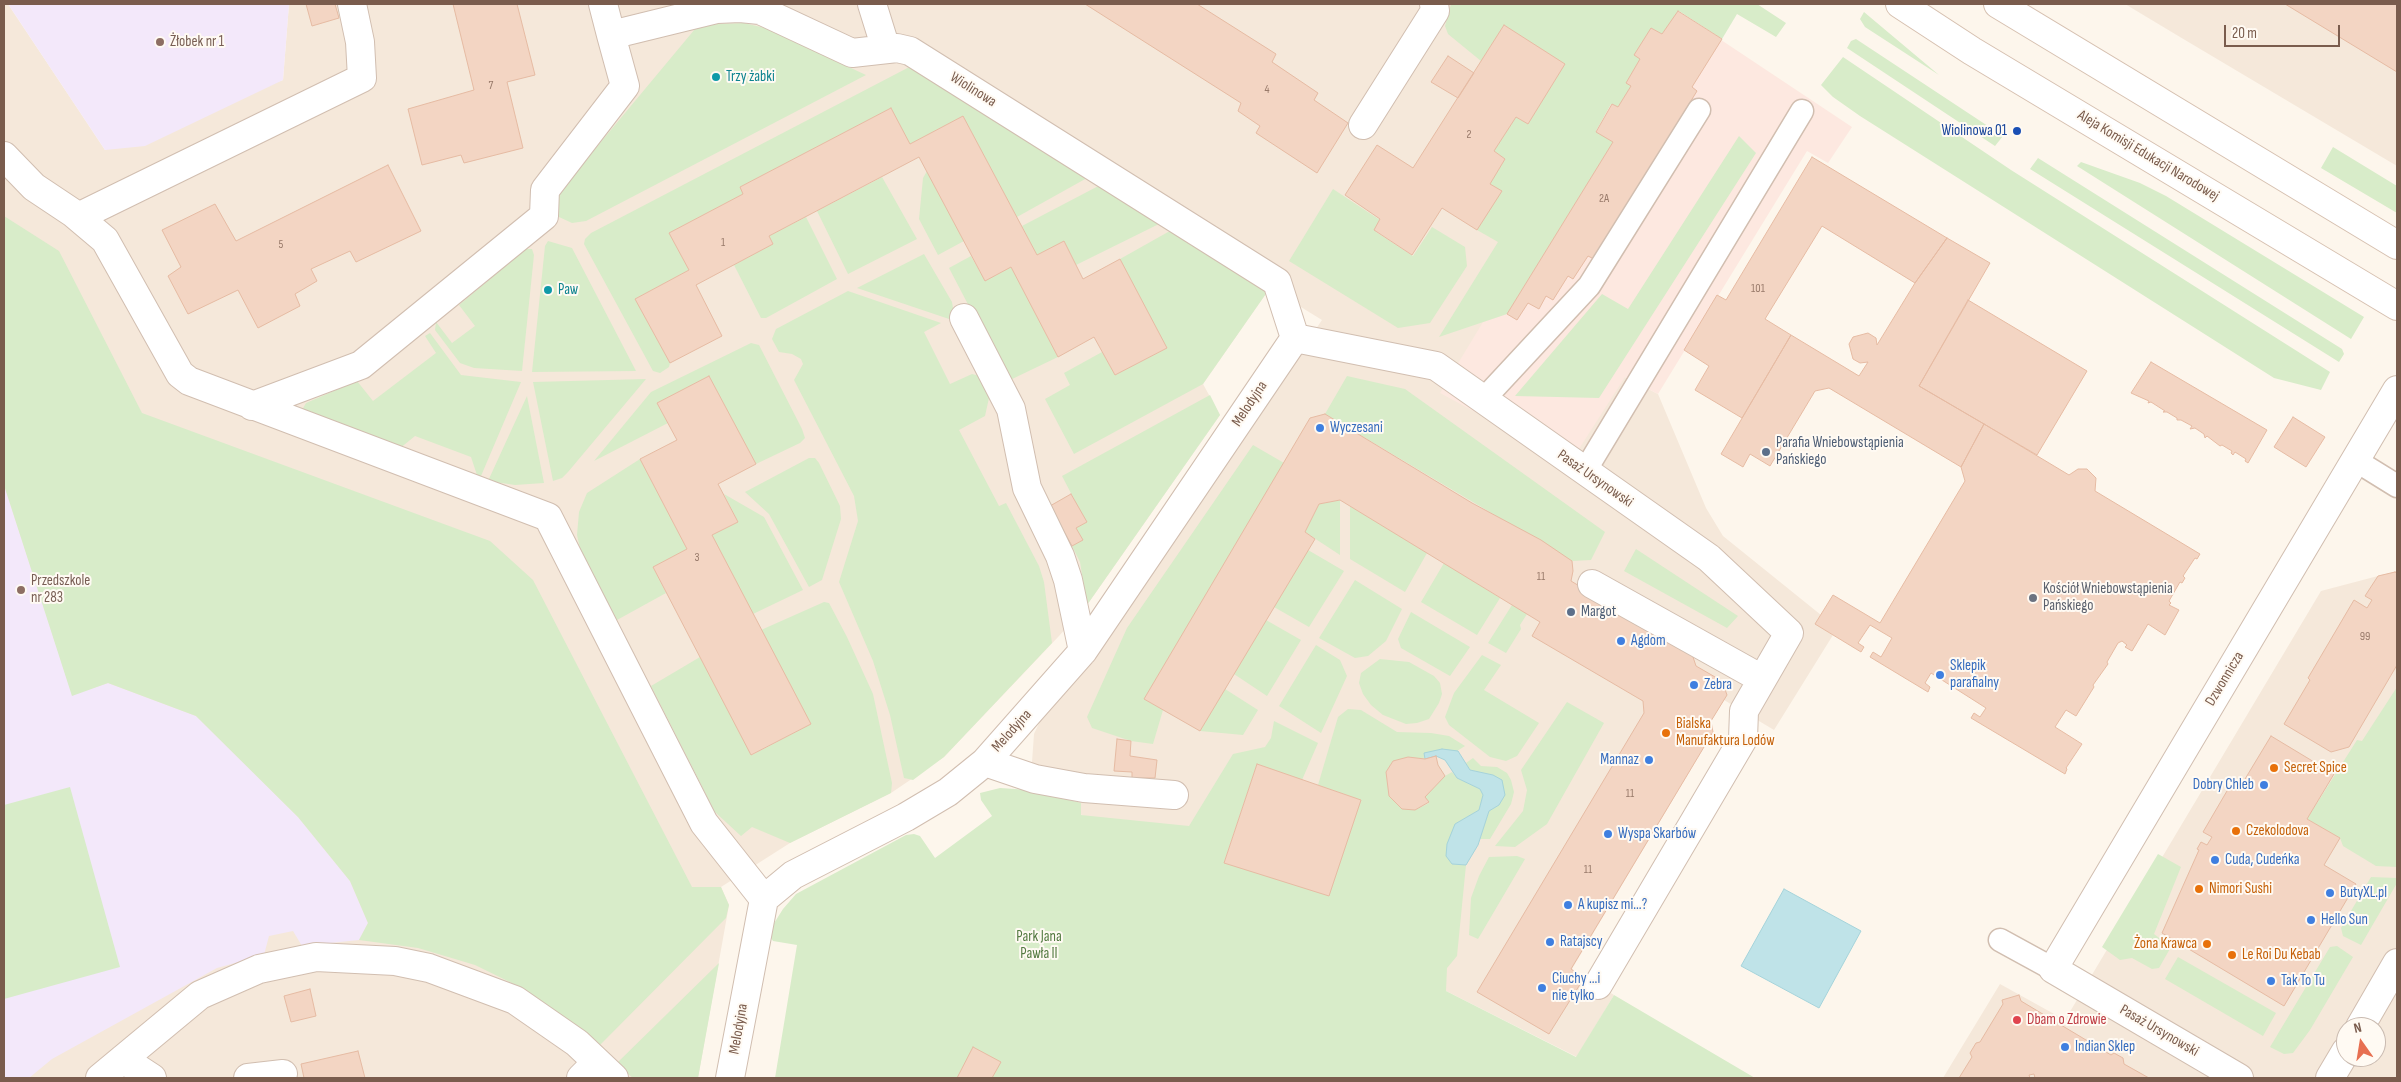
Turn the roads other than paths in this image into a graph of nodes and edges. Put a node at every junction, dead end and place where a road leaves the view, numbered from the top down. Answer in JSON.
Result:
{"nodes":[{"id":1,"x":352,"y":4,"type":"edge"},
{"id":2,"x":603,"y":4,"type":"edge"},
{"id":3,"x":872,"y":4,"type":"edge"},
{"id":4,"x":1434,"y":4,"type":"edge"},
{"id":5,"x":1900,"y":4,"type":"edge"},
{"id":6,"x":1998,"y":4,"type":"edge"},
{"id":7,"x":611,"y":35,"type":"junction"},
{"id":8,"x":886,"y":49,"type":"junction"},
{"id":9,"x":1699,"y":110,"type":"dead end"},
{"id":10,"x":1802,"y":111,"type":"dead end"},
{"id":11,"x":1363,"y":125,"type":"dead end"},
{"id":12,"x":4,"y":156,"type":"edge"},
{"id":13,"x":78,"y":217,"type":"junction"},
{"id":14,"x":2397,"y":245,"type":"edge"},
{"id":15,"x":2397,"y":306,"type":"edge"},
{"id":16,"x":964,"y":318,"type":"dead end"},
{"id":17,"x":1295,"y":338,"type":"junction"},
{"id":18,"x":2397,"y":390,"type":"edge"},
{"id":19,"x":1483,"y":400,"type":"junction"},
{"id":20,"x":252,"y":406,"type":"junction"},
{"id":21,"x":2355,"y":460,"type":"junction"},
{"id":22,"x":1585,"y":471,"type":"junction"},
{"id":23,"x":2397,"y":486,"type":"edge"},
{"id":24,"x":1592,"y":584,"type":"dead end"},
{"id":25,"x":1083,"y":651,"type":"junction"},
{"id":26,"x":1762,"y":679,"type":"junction"},
{"id":27,"x":985,"y":762,"type":"junction"},
{"id":28,"x":1174,"y":795,"type":"dead end"},
{"id":29,"x":764,"y":899,"type":"junction"},
{"id":30,"x":2000,"y":940,"type":"dead end"},
{"id":31,"x":2397,"y":963,"type":"edge"},
{"id":32,"x":2053,"y":969,"type":"junction"},
{"id":33,"x":1598,"y":985,"type":"dead end"},
{"id":34,"x":2366,"y":1017,"type":"edge"},
{"id":35,"x":123,"y":1059,"type":"junction"},
{"id":36,"x":2337,"y":1067,"type":"edge"},
{"id":37,"x":598,"y":1073,"type":"edge"},
{"id":38,"x":283,"y":1074,"type":"dead end"},
{"id":39,"x":100,"y":1078,"type":"edge"},
{"id":40,"x":152,"y":1078,"type":"edge"},
{"id":41,"x":248,"y":1078,"type":"edge"},
{"id":42,"x":730,"y":1078,"type":"edge"},
{"id":43,"x":2239,"y":1078,"type":"edge"},
{"id":44,"x":2330,"y":1078,"type":"edge"}],
"edges":[{"from":1,"to":13,"type":"street"},
{"from":2,"to":7,"type":"street"},
{"from":3,"to":8,"type":"street"},
{"from":4,"to":11,"type":"street"},
{"from":5,"to":15,"type":"street","name":"Aleja Komisji Edukacji Narodowej"},
{"from":6,"to":14,"type":"street"},
{"from":7,"to":8,"type":"street","name":"Wiolinowa"},
{"from":7,"to":20,"type":"street"},
{"from":8,"to":17,"type":"street","name":"Wiolinowa"},
{"from":9,"to":19,"type":"lane"},
{"from":10,"to":22,"type":"lane"},
{"from":12,"to":13,"type":"street"},
{"from":13,"to":20,"type":"street"},
{"from":16,"to":25,"type":"street"},
{"from":17,"to":19,"type":"street","name":"Pasaż Ursynowski"},
{"from":17,"to":25,"type":"street","name":"Melodyjna"},
{"from":18,"to":21,"type":"street","name":"Dzwonnicza"},
{"from":19,"to":22,"type":"street","name":"Pasaż Ursynowski"},
{"from":20,"to":29,"type":"street"},
{"from":21,"to":23,"type":"lane"},
{"from":21,"to":32,"type":"street","name":"Dzwonnicza"},
{"from":22,"to":26,"type":"street","name":"Pasaż Ursynowski"},
{"from":24,"to":26,"type":"street"},
{"from":25,"to":27,"type":"street","name":"Melodyjna"},
{"from":26,"to":33,"type":"street","name":"Pasaż Ursynowski"},
{"from":27,"to":28,"type":"street"},
{"from":27,"to":29,"type":"street","name":"Melodyjna"},
{"from":29,"to":42,"type":"street","name":"Melodyjna"},
{"from":30,"to":32,"type":"lane"},
{"from":31,"to":34,"type":"street"},
{"from":32,"to":43,"type":"street","name":"Pasaż Ursynowski"},
{"from":35,"to":37,"type":"street"},
{"from":35,"to":39,"type":"street"},
{"from":35,"to":40,"type":"street"},
{"from":36,"to":44,"type":"street"},
{"from":38,"to":41,"type":"street"}]}
